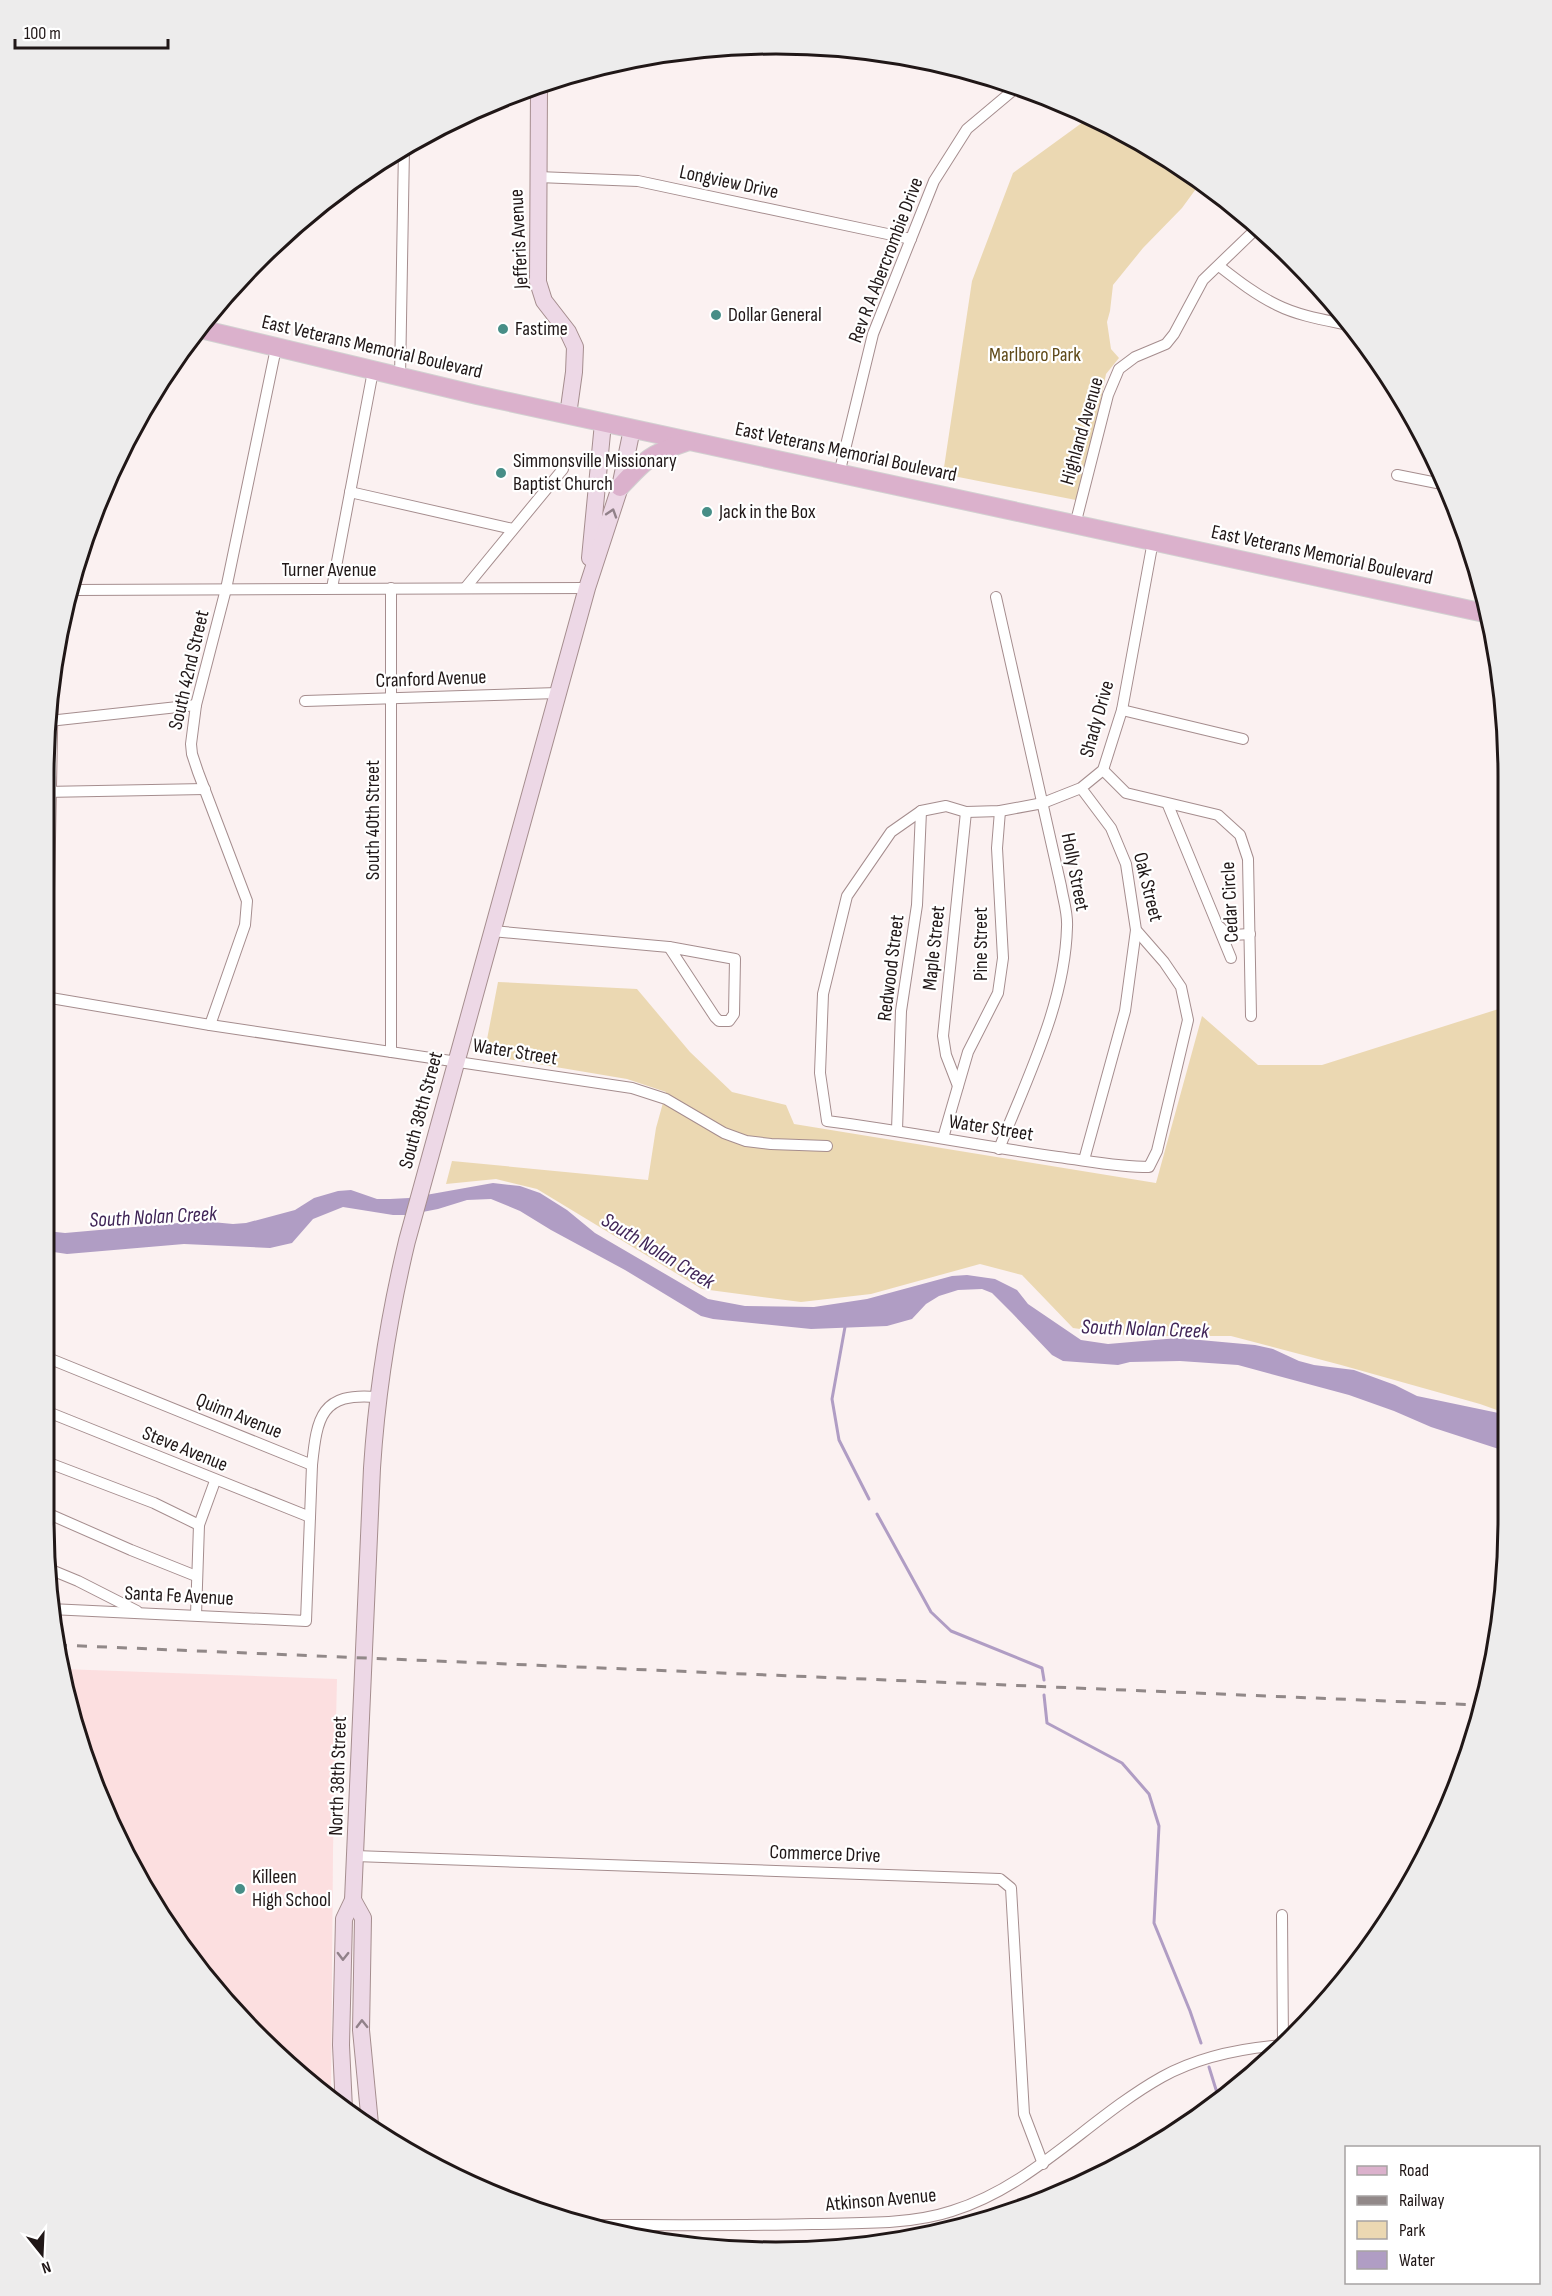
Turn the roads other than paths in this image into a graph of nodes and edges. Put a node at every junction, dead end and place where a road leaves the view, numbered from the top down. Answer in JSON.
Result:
{"nodes":[{"id":1,"x":1010,"y":93,"type":"edge"},
{"id":2,"x":539,"y":94,"type":"edge"},
{"id":3,"x":404,"y":158,"type":"edge"},
{"id":4,"x":538,"y":177,"type":"junction"},
{"id":5,"x":1252,"y":233,"type":"edge"},
{"id":6,"x":911,"y":239,"type":"junction"},
{"id":7,"x":1218,"y":266,"type":"junction"},
{"id":8,"x":1338,"y":323,"type":"edge"},
{"id":9,"x":207,"y":331,"type":"edge"},
{"id":10,"x":276,"y":348,"type":"junction"},
{"id":11,"x":373,"y":371,"type":"junction"},
{"id":12,"x":400,"y":378,"type":"junction"},
{"id":13,"x":568,"y":415,"type":"junction"},
{"id":14,"x":603,"y":423,"type":"junction"},
{"id":15,"x":632,"y":429,"type":"junction"},
{"id":16,"x":689,"y":441,"type":"junction"},
{"id":17,"x":563,"y":469,"type":"dead end"},
{"id":18,"x":839,"y":474,"type":"junction"},
{"id":19,"x":1397,"y":475,"type":"dead end"},
{"id":20,"x":1435,"y":482,"type":"edge"},
{"id":21,"x":620,"y":487,"type":"junction"},
{"id":22,"x":350,"y":492,"type":"junction"},
{"id":23,"x":1075,"y":525,"type":"junction"},
{"id":24,"x":513,"y":530,"type":"junction"},
{"id":25,"x":1153,"y":541,"type":"junction"},
{"id":26,"x":466,"y":587,"type":"junction"},
{"id":27,"x":332,"y":588,"type":"junction"},
{"id":28,"x":391,"y":588,"type":"junction"},
{"id":29,"x":587,"y":588,"type":"junction"},
{"id":30,"x":226,"y":589,"type":"junction"},
{"id":31,"x":79,"y":590,"type":"edge"},
{"id":32,"x":996,"y":597,"type":"dead end"},
{"id":33,"x":1478,"y":612,"type":"edge"},
{"id":34,"x":558,"y":693,"type":"junction"},
{"id":35,"x":392,"y":699,"type":"junction"},
{"id":36,"x":305,"y":701,"type":"dead end"},
{"id":37,"x":196,"y":705,"type":"junction"},
{"id":38,"x":1122,"y":710,"type":"junction"},
{"id":39,"x":57,"y":720,"type":"edge"},
{"id":40,"x":1243,"y":739,"type":"dead end"},
{"id":41,"x":1103,"y":770,"type":"junction"},
{"id":42,"x":1082,"y":788,"type":"junction"},
{"id":43,"x":205,"y":789,"type":"junction"},
{"id":44,"x":54,"y":792,"type":"edge"},
{"id":45,"x":1043,"y":803,"type":"junction"},
{"id":46,"x":1168,"y":805,"type":"junction"},
{"id":47,"x":921,"y":811,"type":"junction"},
{"id":48,"x":1000,"y":811,"type":"junction"},
{"id":49,"x":966,"y":812,"type":"junction"},
{"id":50,"x":1217,"y":925,"type":"junction"},
{"id":51,"x":1136,"y":930,"type":"junction"},
{"id":52,"x":492,"y":931,"type":"junction"},
{"id":53,"x":1250,"y":934,"type":"junction"},
{"id":54,"x":669,"y":947,"type":"junction"},
{"id":55,"x":1231,"y":958,"type":"dead end"},
{"id":56,"x":54,"y":998,"type":"edge"},
{"id":57,"x":1251,"y":1016,"type":"dead end"},
{"id":58,"x":210,"y":1025,"type":"junction"},
{"id":59,"x":391,"y":1052,"type":"junction"},
{"id":60,"x":457,"y":1061,"type":"junction"},
{"id":61,"x":958,"y":1086,"type":"junction"},
{"id":62,"x":827,"y":1121,"type":"joint"},
{"id":63,"x":897,"y":1130,"type":"junction"},
{"id":64,"x":943,"y":1138,"type":"junction"},
{"id":65,"x":827,"y":1146,"type":"dead end"},
{"id":66,"x":999,"y":1149,"type":"junction"},
{"id":67,"x":1084,"y":1160,"type":"junction"},
{"id":68,"x":1149,"y":1167,"type":"joint"},
{"id":69,"x":54,"y":1360,"type":"edge"},
{"id":70,"x":377,"y":1397,"type":"junction"},
{"id":71,"x":54,"y":1414,"type":"edge"},
{"id":72,"x":54,"y":1465,"type":"edge"},
{"id":73,"x":312,"y":1465,"type":"junction"},
{"id":74,"x":215,"y":1481,"type":"junction"},
{"id":75,"x":54,"y":1516,"type":"edge"},
{"id":76,"x":310,"y":1517,"type":"junction"},
{"id":77,"x":199,"y":1525,"type":"junction"},
{"id":78,"x":56,"y":1572,"type":"edge"},
{"id":79,"x":196,"y":1576,"type":"junction"},
{"id":80,"x":60,"y":1609,"type":"edge"},
{"id":81,"x":140,"y":1612,"type":"junction"},
{"id":82,"x":196,"y":1615,"type":"junction"},
{"id":83,"x":364,"y":1655,"type":"joint"},
{"id":84,"x":355,"y":1856,"type":"junction"},
{"id":85,"x":353,"y":1900,"type":"junction"},
{"id":86,"x":1282,"y":1915,"type":"dead end"},
{"id":87,"x":1284,"y":2034,"type":"edge"},
{"id":88,"x":1270,"y":2047,"type":"edge"},
{"id":89,"x":341,"y":2055,"type":"junction"},
{"id":90,"x":363,"y":2055,"type":"junction"},
{"id":91,"x":343,"y":2098,"type":"edge"},
{"id":92,"x":369,"y":2116,"type":"edge"},
{"id":93,"x":1043,"y":2164,"type":"junction"},
{"id":94,"x":621,"y":2225,"type":"edge"}],
"edges":[{"from":1,"to":6,"type":"street","name":"Rev R A Abercrombie Drive"},
{"from":2,"to":4,"type":"main road","name":"Jefferis Avenue"},
{"from":3,"to":12,"type":"street"},
{"from":4,"to":6,"type":"street","name":"Longview Drive"},
{"from":4,"to":13,"type":"main road","name":"Jefferis Avenue"},
{"from":5,"to":7,"type":"street","name":"Highland Avenue"},
{"from":6,"to":18,"type":"street","name":"Rev R A Abercrombie Drive"},
{"from":7,"to":8,"type":"street"},
{"from":7,"to":23,"type":"street","name":"Highland Avenue"},
{"from":9,"to":10,"type":"main road","name":"East Veterans Memorial Boulevard"},
{"from":10,"to":11,"type":"main road","name":"East Veterans Memorial Boulevard"},
{"from":10,"to":30,"type":"street","name":"South 42nd Street"},
{"from":11,"to":12,"type":"main road","name":"East Veterans Memorial Boulevard"},
{"from":11,"to":22,"type":"street"},
{"from":12,"to":13,"type":"main road","name":"East Veterans Memorial Boulevard"},
{"from":13,"to":14,"type":"main road","name":"East Veterans Memorial Boulevard"},
{"from":14,"to":15,"type":"main road","name":"East Veterans Memorial Boulevard"},
{"from":14,"to":29,"type":"main road","name":"South 38th Street"},
{"from":15,"to":16,"type":"main road","name":"East Veterans Memorial Boulevard"},
{"from":15,"to":21,"type":"main road","name":"South 38th Street"},
{"from":16,"to":18,"type":"main road","name":"East Veterans Memorial Boulevard"},
{"from":16,"to":21,"type":"main road"},
{"from":17,"to":24,"type":"street"},
{"from":18,"to":23,"type":"main road","name":"East Veterans Memorial Boulevard"},
{"from":19,"to":20,"type":"street"},
{"from":29,"to":21,"type":"main road","name":"South 38th Street","one_way":true},
{"from":22,"to":24,"type":"street"},
{"from":22,"to":27,"type":"street"},
{"from":23,"to":25,"type":"main road","name":"East Veterans Memorial Boulevard"},
{"from":24,"to":26,"type":"street"},
{"from":25,"to":33,"type":"main road","name":"East Veterans Memorial Boulevard"},
{"from":25,"to":38,"type":"street","name":"Shady Drive"},
{"from":26,"to":28,"type":"street","name":"Turner Avenue"},
{"from":26,"to":29,"type":"street","name":"Turner Avenue"},
{"from":27,"to":28,"type":"street","name":"Turner Avenue"},
{"from":27,"to":30,"type":"street","name":"Turner Avenue"},
{"from":28,"to":35,"type":"street","name":"South 40th Street"},
{"from":29,"to":34,"type":"main road","name":"South 38th Street"},
{"from":30,"to":31,"type":"street","name":"Turner Avenue"},
{"from":30,"to":37,"type":"street","name":"South 42nd Street"},
{"from":32,"to":45,"type":"street","name":"Holly Street"},
{"from":34,"to":35,"type":"street","name":"Cranford Avenue"},
{"from":34,"to":52,"type":"main road","name":"South 38th Street"},
{"from":35,"to":36,"type":"street","name":"Cranford Avenue"},
{"from":35,"to":59,"type":"street","name":"South 40th Street"},
{"from":37,"to":39,"type":"street"},
{"from":37,"to":43,"type":"street","name":"South 42nd Street"},
{"from":38,"to":40,"type":"street"},
{"from":38,"to":41,"type":"street","name":"Shady Drive"},
{"from":41,"to":42,"type":"street","name":"Shady Drive"},
{"from":41,"to":46,"type":"street","name":"Cedar Circle"},
{"from":42,"to":45,"type":"street","name":"Shady Drive"},
{"from":42,"to":51,"type":"street","name":"Oak Street"},
{"from":43,"to":44,"type":"street"},
{"from":43,"to":58,"type":"street","name":"South 42nd Street"},
{"from":45,"to":48,"type":"street","name":"Shady Drive"},
{"from":45,"to":66,"type":"street","name":"Holly Street"},
{"from":46,"to":50,"type":"street"},
{"from":46,"to":53,"type":"street","name":"Cedar Circle"},
{"from":47,"to":49,"type":"street","name":"Shady Drive"},
{"from":47,"to":62,"type":"street","name":"Shady Drive"},
{"from":47,"to":63,"type":"street","name":"Redwood Street"},
{"from":48,"to":49,"type":"street","name":"Shady Drive"},
{"from":48,"to":61,"type":"street","name":"Pine Street"},
{"from":49,"to":61,"type":"street","name":"Maple Street"},
{"from":50,"to":53,"type":"street"},
{"from":50,"to":55,"type":"street"},
{"from":51,"to":67,"type":"street"},
{"from":51,"to":68,"type":"street","name":"Oak Street"},
{"from":52,"to":54,"type":"street"},
{"from":52,"to":60,"type":"main road","name":"South 38th Street"},
{"from":53,"to":57,"type":"street","name":"Cedar Circle"},
{"from":54,"to":54,"type":"street"},
{"from":56,"to":58,"type":"street","name":"Water Street"},
{"from":58,"to":59,"type":"street","name":"Water Street"},
{"from":59,"to":60,"type":"street","name":"Water Street"},
{"from":60,"to":65,"type":"street","name":"Water Street"},
{"from":60,"to":70,"type":"main road","name":"South 38th Street"},
{"from":61,"to":64,"type":"street","name":"Pine Street"},
{"from":62,"to":63,"type":"street","name":"Water Street"},
{"from":63,"to":64,"type":"street","name":"Water Street"},
{"from":64,"to":66,"type":"street","name":"Water Street"},
{"from":66,"to":67,"type":"street","name":"Water Street"},
{"from":67,"to":68,"type":"street","name":"Water Street"},
{"from":69,"to":73,"type":"street","name":"Quinn Avenue"},
{"from":70,"to":73,"type":"street"},
{"from":70,"to":83,"type":"main road","name":"South 38th Street"},
{"from":71,"to":74,"type":"street","name":"Steve Avenue"},
{"from":72,"to":77,"type":"street"},
{"from":73,"to":76,"type":"street"},
{"from":74,"to":76,"type":"street","name":"Steve Avenue"},
{"from":74,"to":77,"type":"street"},
{"from":75,"to":79,"type":"street"},
{"from":76,"to":82,"type":"street","name":"Santa Fe Avenue"},
{"from":77,"to":79,"type":"street"},
{"from":78,"to":81,"type":"street"},
{"from":79,"to":82,"type":"street"},
{"from":80,"to":81,"type":"street","name":"Santa Fe Avenue"},
{"from":81,"to":82,"type":"street","name":"Santa Fe Avenue"},
{"from":83,"to":84,"type":"main road","name":"North 38th Street"},
{"from":84,"to":85,"type":"main road","name":"North 38th Street"},
{"from":84,"to":93,"type":"street","name":"Commerce Drive"},
{"from":85,"to":89,"type":"main road","name":"North 38th Street","one_way":true},
{"from":90,"to":85,"type":"main road","name":"North 38th Street","one_way":true},
{"from":86,"to":87,"type":"street"},
{"from":88,"to":93,"type":"street","name":"Atkinson Avenue"},
{"from":89,"to":90,"type":"main road"},
{"from":89,"to":91,"type":"main road","name":"North 38th Street"},
{"from":90,"to":92,"type":"main road","name":"North 38th Street"},
{"from":93,"to":94,"type":"street","name":"Atkinson Avenue"}]}
